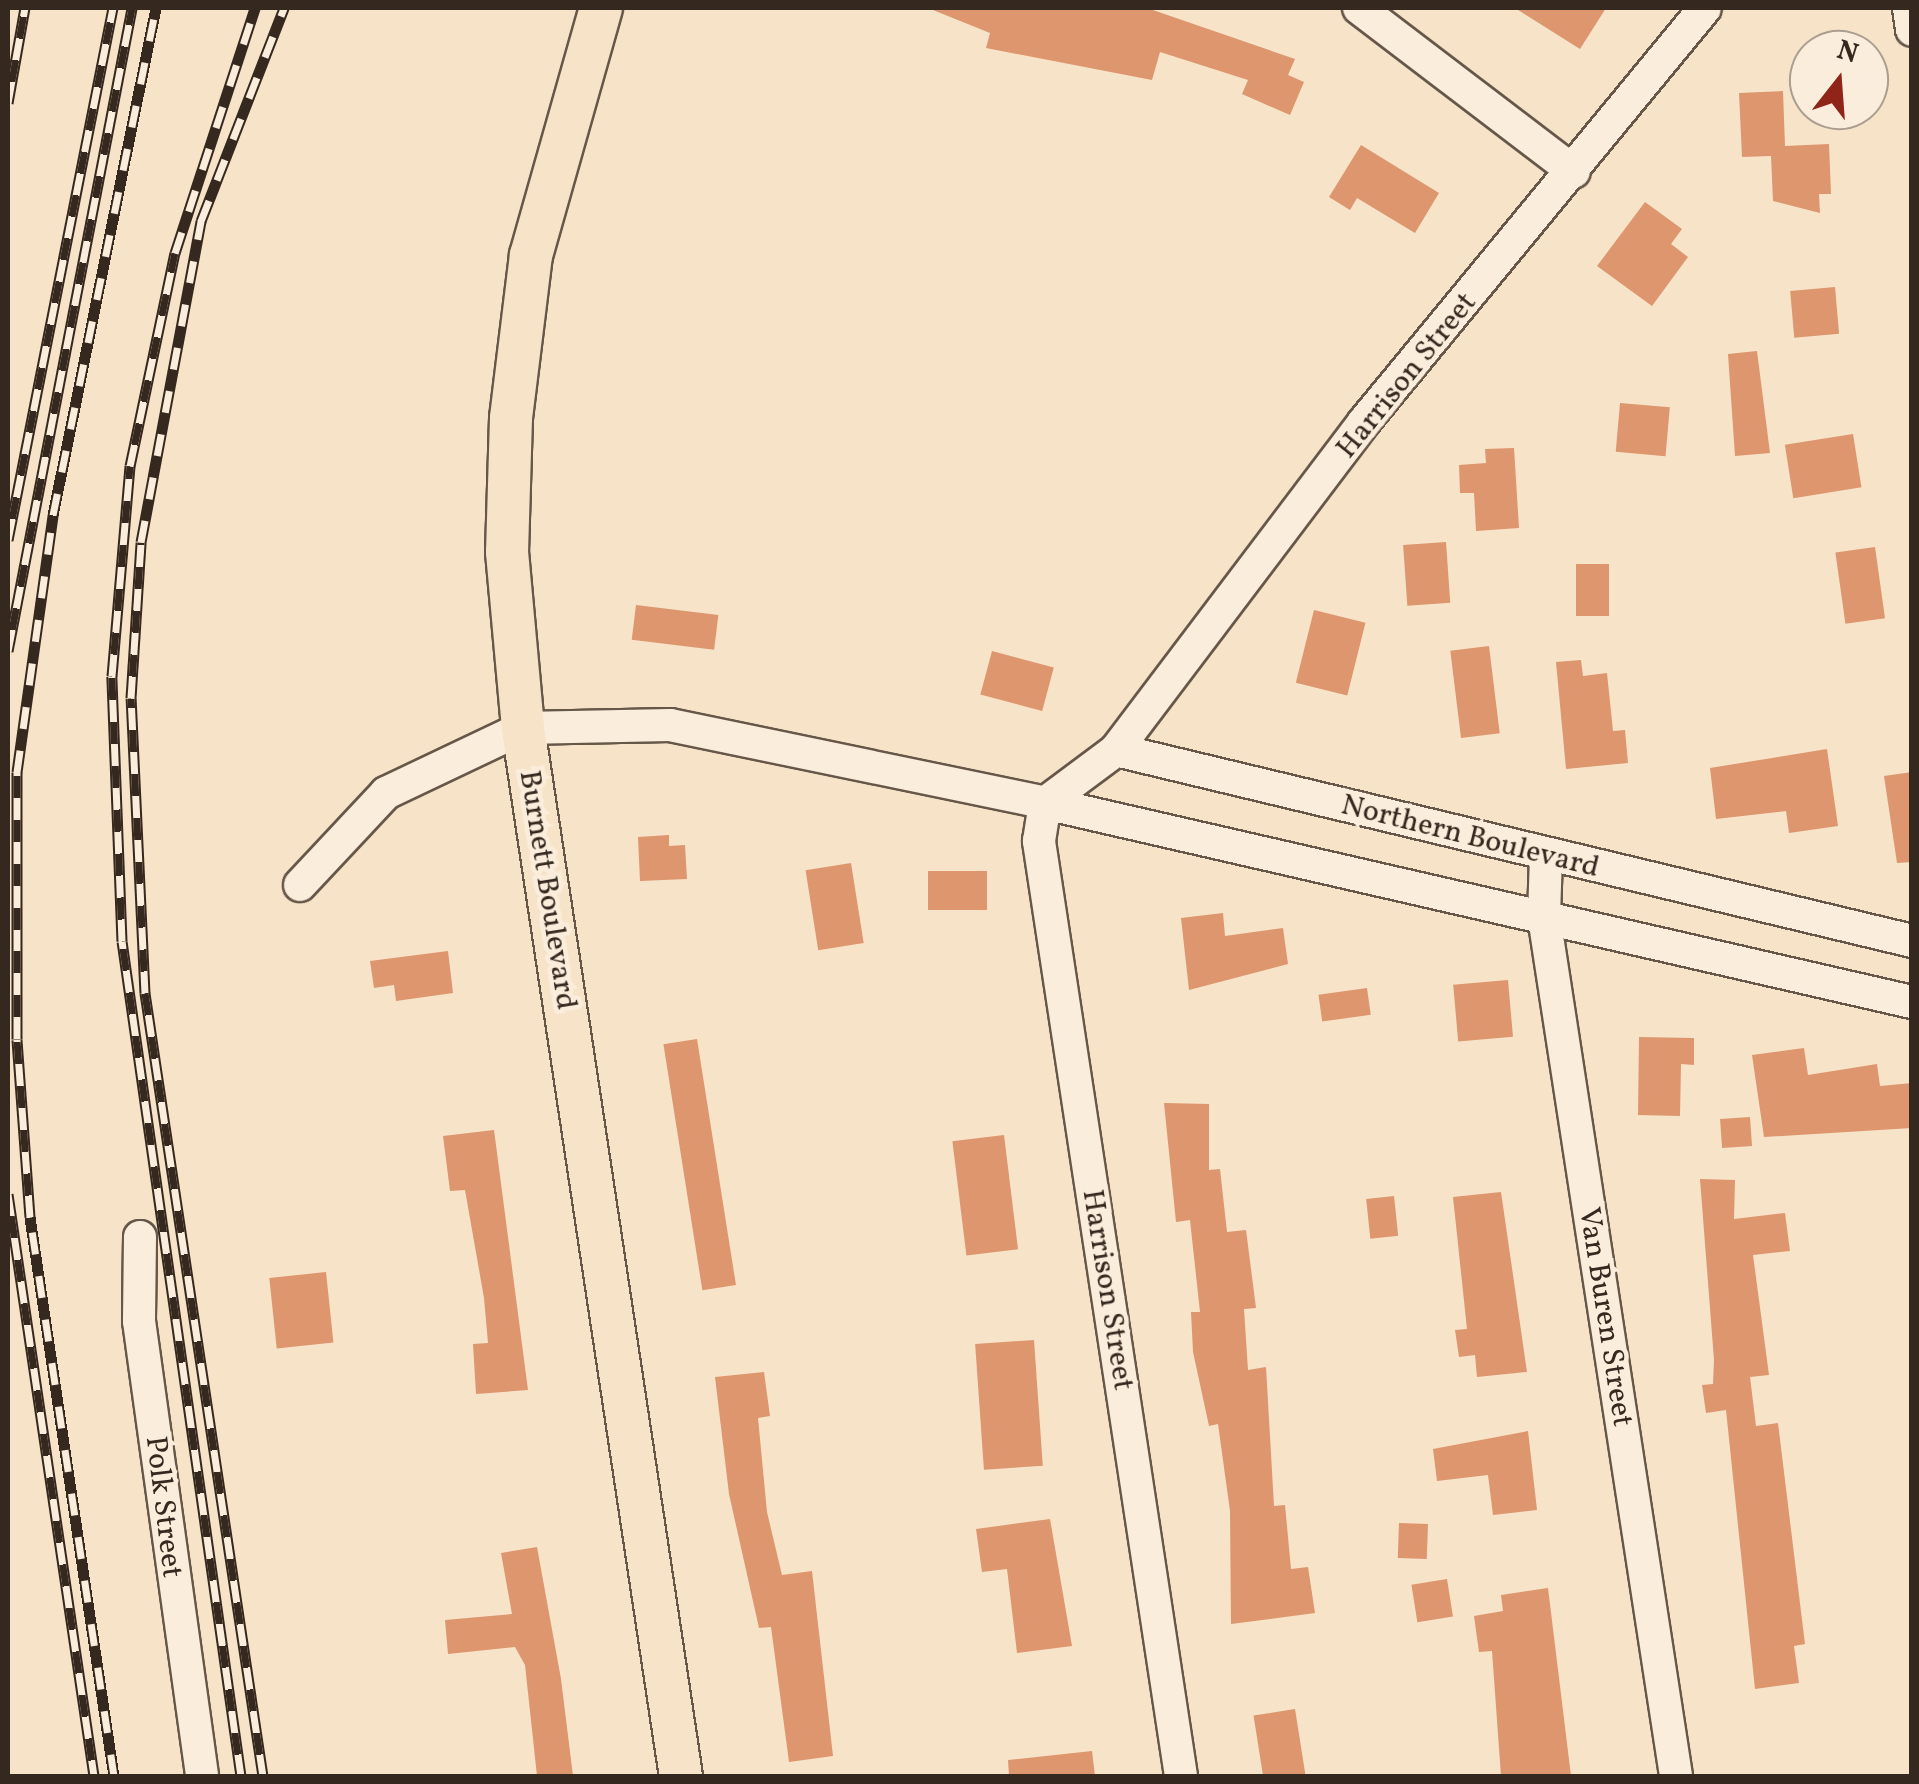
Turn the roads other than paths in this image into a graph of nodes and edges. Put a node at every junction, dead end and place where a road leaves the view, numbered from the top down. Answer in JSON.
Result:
{"nodes":[{"id":1,"x":600,"y":8,"type":"edge"},
{"id":2,"x":1359,"y":8,"type":"edge"},
{"id":3,"x":1705,"y":8,"type":"edge"},
{"id":4,"x":1909,"y":8,"type":"edge"},
{"id":5,"x":1912,"y":30,"type":"edge"},
{"id":6,"x":1574,"y":172,"type":"junction"},
{"id":7,"x":523,"y":728,"type":"junction"},
{"id":8,"x":1116,"y":750,"type":"junction"},
{"id":9,"x":1044,"y":803,"type":"junction"},
{"id":10,"x":1546,"y":856,"type":"junction"},
{"id":11,"x":300,"y":885,"type":"dead end"},
{"id":12,"x":1544,"y":917,"type":"junction"},
{"id":13,"x":1912,"y":940,"type":"edge"},
{"id":14,"x":1912,"y":1002,"type":"edge"},
{"id":15,"x":140,"y":1237,"type":"dead end"},
{"id":16,"x":202,"y":1776,"type":"edge"},
{"id":17,"x":681,"y":1776,"type":"edge"},
{"id":18,"x":1181,"y":1776,"type":"edge"},
{"id":19,"x":1676,"y":1776,"type":"edge"}],
"edges":[{"from":1,"to":7,"type":"main road","name":"Burnett Boulevard"},
{"from":2,"to":6,"type":"street"},
{"from":3,"to":6,"type":"street","name":"Harrison Street"},
{"from":4,"to":5,"type":"street"},
{"from":6,"to":8,"type":"street","name":"Harrison Street"},
{"from":7,"to":9,"type":"street","name":"Northern Boulevard"},
{"from":7,"to":11,"type":"street"},
{"from":7,"to":17,"type":"main road","name":"Burnett Boulevard"},
{"from":8,"to":9,"type":"street"},
{"from":8,"to":10,"type":"street","name":"Northern Boulevard"},
{"from":9,"to":12,"type":"street","name":"Northern Boulevard"},
{"from":9,"to":18,"type":"street","name":"Harrison Street"},
{"from":10,"to":12,"type":"street","name":"Van Buren Street"},
{"from":10,"to":13,"type":"street","name":"Northern Boulevard"},
{"from":12,"to":14,"type":"street","name":"Northern Boulevard"},
{"from":12,"to":19,"type":"street","name":"Van Buren Street"},
{"from":15,"to":16,"type":"street","name":"Polk Street"}]}
